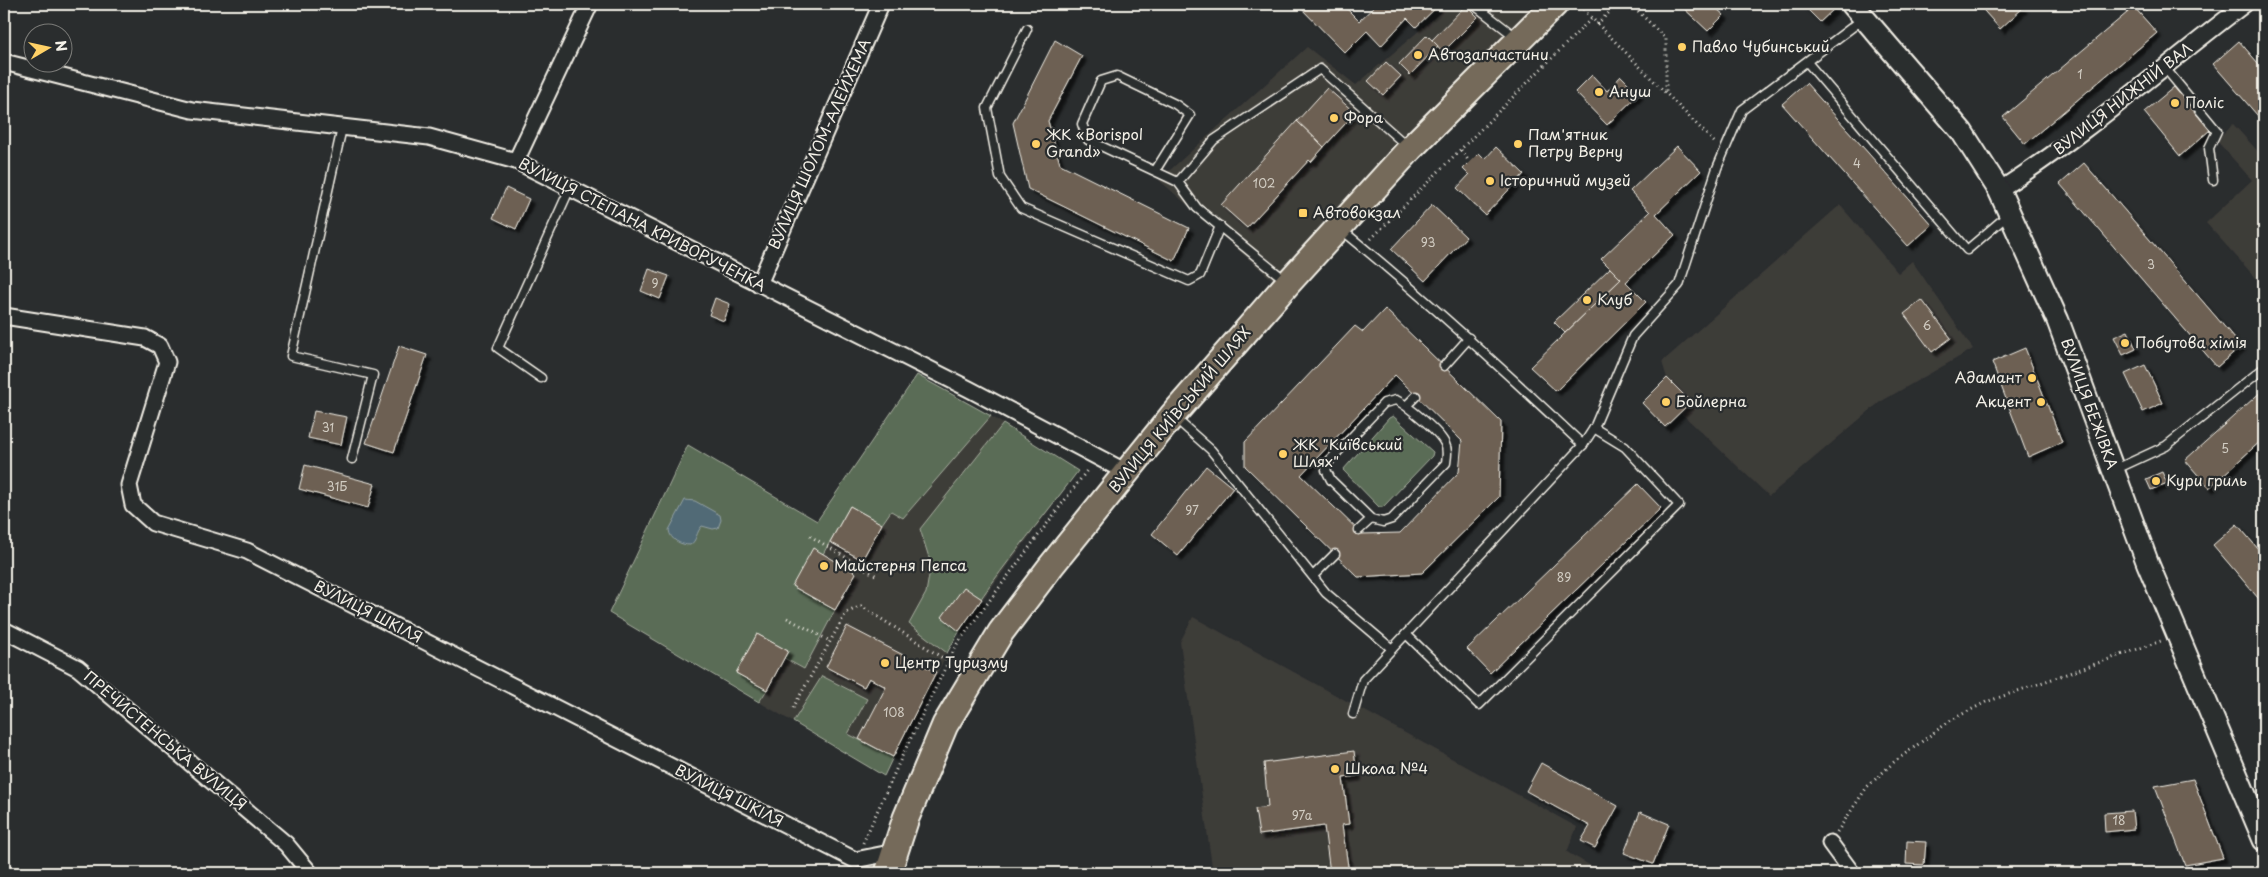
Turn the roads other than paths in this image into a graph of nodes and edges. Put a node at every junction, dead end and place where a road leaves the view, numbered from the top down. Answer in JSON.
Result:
{"nodes":[{"id":1,"x":590,"y":4,"type":"edge"},
{"id":2,"x":881,"y":4,"type":"edge"},
{"id":3,"x":1473,"y":4,"type":"edge"},
{"id":4,"x":1554,"y":4,"type":"edge"},
{"id":5,"x":2245,"y":4,"type":"edge"},
{"id":6,"x":1858,"y":11,"type":"edge"},
{"id":7,"x":1027,"y":29,"type":"dead end"},
{"id":8,"x":1518,"y":39,"type":"junction"},
{"id":9,"x":4,"y":62,"type":"edge"},
{"id":10,"x":1807,"y":62,"type":"junction"},
{"id":11,"x":2165,"y":68,"type":"junction"},
{"id":12,"x":342,"y":128,"type":"junction"},
{"id":13,"x":1410,"y":149,"type":"junction"},
{"id":14,"x":516,"y":161,"type":"junction"},
{"id":15,"x":1154,"y":171,"type":"junction"},
{"id":16,"x":2213,"y":180,"type":"dead end"},
{"id":17,"x":1178,"y":182,"type":"junction"},
{"id":18,"x":570,"y":188,"type":"junction"},
{"id":19,"x":1999,"y":190,"type":"junction"},
{"id":20,"x":2009,"y":215,"type":"junction"},
{"id":21,"x":1220,"y":226,"type":"junction"},
{"id":22,"x":1338,"y":227,"type":"junction"},
{"id":23,"x":1289,"y":282,"type":"junction"},
{"id":24,"x":759,"y":284,"type":"junction"},
{"id":25,"x":4,"y":316,"type":"edge"},
{"id":26,"x":1469,"y":338,"type":"junction"},
{"id":27,"x":1444,"y":366,"type":"dead end"},
{"id":28,"x":2264,"y":368,"type":"edge"},
{"id":29,"x":541,"y":378,"type":"dead end"},
{"id":30,"x":1416,"y":396,"type":"dead end"},
{"id":31,"x":1407,"y":405,"type":"junction"},
{"id":32,"x":1172,"y":416,"type":"junction"},
{"id":33,"x":1594,"y":428,"type":"junction"},
{"id":34,"x":1583,"y":445,"type":"junction"},
{"id":35,"x":352,"y":459,"type":"dead end"},
{"id":36,"x":2113,"y":470,"type":"junction"},
{"id":37,"x":1126,"y":472,"type":"junction"},
{"id":38,"x":1371,"y":519,"type":"junction"},
{"id":39,"x":1359,"y":530,"type":"dead end"},
{"id":40,"x":1335,"y":554,"type":"dead end"},
{"id":41,"x":1313,"y":576,"type":"junction"},
{"id":42,"x":4,"y":630,"type":"edge"},
{"id":43,"x":1406,"y":634,"type":"junction"},
{"id":44,"x":1392,"y":649,"type":"junction"},
{"id":45,"x":1353,"y":714,"type":"dead end"},
{"id":46,"x":2264,"y":840,"type":"edge"},
{"id":47,"x":1830,"y":843,"type":"road end"},
{"id":48,"x":892,"y":862,"type":"edge"},
{"id":49,"x":310,"y":873,"type":"edge"},
{"id":50,"x":1852,"y":873,"type":"edge"}],
"edges":[{"from":1,"to":14,"type":"street"},
{"from":2,"to":24,"type":"street","name":"ВУЛИЦЯ ШОЛОМ-АЛЕЙХЕМА"},
{"from":3,"to":8,"type":"lane"},
{"from":4,"to":8,"type":"highway","name":"ВУЛИЦЯ КИЇВСЬКИЙ ШЛЯХ"},
{"from":5,"to":11,"type":"street","name":"ВУЛИЦЯ НИЖНІЙ ВАЛ"},
{"from":6,"to":10,"type":"lane"},
{"from":6,"to":19,"type":"main road","name":"ВУЛИЦЯ БЕЖІВКА"},
{"from":7,"to":21,"type":"lane"},
{"from":8,"to":13,"type":"highway","name":"ВУЛИЦЯ КИЇВСЬКИЙ ШЛЯХ"},
{"from":9,"to":12,"type":"street","name":"ВУЛИЦЯ СТЕПАНА КРИВОРУЧЕНКА"},
{"from":10,"to":20,"type":"lane"},
{"from":10,"to":33,"type":"lane"},
{"from":11,"to":16,"type":"lane"},
{"from":11,"to":19,"type":"street","name":"ВУЛИЦЯ НИЖНІЙ ВАЛ"},
{"from":12,"to":14,"type":"street","name":"ВУЛИЦЯ СТЕПАНА КРИВОРУЧЕНКА"},
{"from":12,"to":35,"type":"lane"},
{"from":13,"to":17,"type":"lane"},
{"from":13,"to":22,"type":"highway","name":"ВУЛИЦЯ КИЇВСЬКИЙ ШЛЯХ"},
{"from":14,"to":18,"type":"street","name":"ВУЛИЦЯ СТЕПАНА КРИВОРУЧЕНКА"},
{"from":15,"to":15,"type":"lane"},
{"from":15,"to":17,"type":"lane"},
{"from":17,"to":21,"type":"lane"},
{"from":18,"to":24,"type":"street","name":"ВУЛИЦЯ СТЕПАНА КРИВОРУЧЕНКА"},
{"from":18,"to":29,"type":"lane"},
{"from":19,"to":20,"type":"main road","name":"ВУЛИЦЯ БЕЖІВКА"},
{"from":20,"to":36,"type":"main road","name":"ВУЛИЦЯ БЕЖІВКА"},
{"from":21,"to":23,"type":"lane"},
{"from":22,"to":23,"type":"highway","name":"ВУЛИЦЯ КИЇВСЬКИЙ ШЛЯХ"},
{"from":22,"to":26,"type":"lane"},
{"from":23,"to":32,"type":"highway","name":"ВУЛИЦЯ КИЇВСЬКИЙ ШЛЯХ"},
{"from":24,"to":37,"type":"street","name":"ВУЛИЦЯ СТЕПАНА КРИВОРУЧЕНКА"},
{"from":25,"to":48,"type":"street","name":"ВУЛИЦЯ ШКІЛЯ"},
{"from":26,"to":27,"type":"lane"},
{"from":26,"to":34,"type":"lane"},
{"from":28,"to":36,"type":"lane"},
{"from":30,"to":31,"type":"lane"},
{"from":31,"to":38,"type":"lane"},
{"from":31,"to":38,"type":"lane"},
{"from":32,"to":37,"type":"highway","name":"ВУЛИЦЯ КИЇВСЬКИЙ ШЛЯХ"},
{"from":32,"to":41,"type":"lane"},
{"from":33,"to":34,"type":"lane"},
{"from":33,"to":43,"type":"lane"},
{"from":34,"to":43,"type":"lane"},
{"from":36,"to":46,"type":"main road","name":"ВУЛИЦЯ БЕЖІВКА"},
{"from":37,"to":48,"type":"highway","name":"ВУЛИЦЯ КИЇВСЬКИЙ ШЛЯХ"},
{"from":38,"to":39,"type":"lane"},
{"from":40,"to":41,"type":"lane"},
{"from":41,"to":44,"type":"lane"},
{"from":42,"to":49,"type":"street","name":"ПРЕЧИСТЕНСЬКА ВУЛИЦЯ"},
{"from":43,"to":44,"type":"lane"},
{"from":44,"to":45,"type":"lane"},
{"from":47,"to":50,"type":"street"}]}
